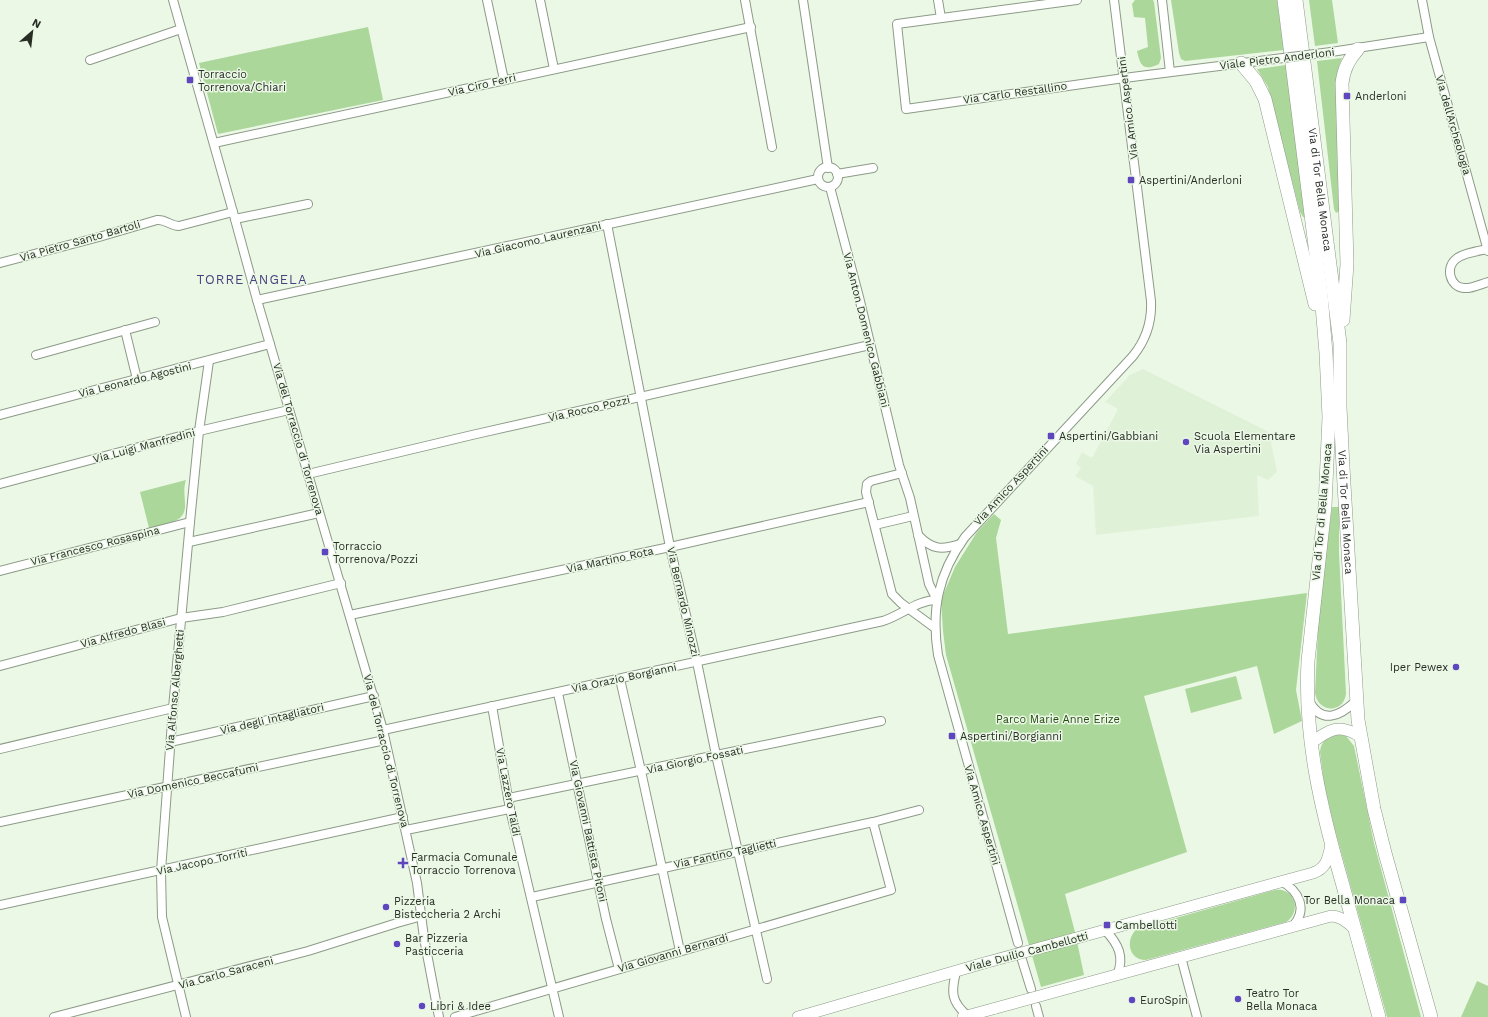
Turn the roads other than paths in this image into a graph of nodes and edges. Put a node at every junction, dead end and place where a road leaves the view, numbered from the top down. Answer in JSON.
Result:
{"nodes":[{"id":1,"x":173,"y":0,"type":"edge"},
{"id":2,"x":487,"y":0,"type":"edge"},
{"id":3,"x":540,"y":0,"type":"edge"},
{"id":4,"x":745,"y":0,"type":"edge"},
{"id":5,"x":803,"y":0,"type":"edge"},
{"id":6,"x":938,"y":0,"type":"edge"},
{"id":7,"x":1077,"y":0,"type":"edge"},
{"id":8,"x":1114,"y":0,"type":"edge"},
{"id":9,"x":1162,"y":0,"type":"edge"},
{"id":10,"x":1284,"y":0,"type":"edge"},
{"id":11,"x":1296,"y":0,"type":"edge"},
{"id":12,"x":1422,"y":0,"type":"edge"},
{"id":13,"x":941,"y":18,"type":"junction"},
{"id":14,"x":751,"y":27,"type":"junction"},
{"id":15,"x":181,"y":29,"type":"junction"},
{"id":16,"x":1429,"y":37,"type":"junction"},
{"id":17,"x":1358,"y":48,"type":"junction"},
{"id":18,"x":90,"y":60,"type":"dead end"},
{"id":19,"x":1241,"y":63,"type":"junction"},
{"id":20,"x":554,"y":69,"type":"junction"},
{"id":21,"x":1170,"y":72,"type":"junction"},
{"id":22,"x":1124,"y":78,"type":"junction"},
{"id":23,"x":504,"y":80,"type":"junction"},
{"id":24,"x":214,"y":143,"type":"junction"},
{"id":25,"x":772,"y":147,"type":"dead end"},
{"id":26,"x":828,"y":168,"type":"junction"},
{"id":27,"x":873,"y":168,"type":"dead end"},
{"id":28,"x":837,"y":174,"type":"junction"},
{"id":29,"x":818,"y":179,"type":"junction"},
{"id":30,"x":830,"y":187,"type":"junction"},
{"id":31,"x":308,"y":204,"type":"dead end"},
{"id":32,"x":234,"y":215,"type":"junction"},
{"id":33,"x":607,"y":224,"type":"junction"},
{"id":34,"x":1488,"y":249,"type":"edge"},
{"id":35,"x":0,"y":263,"type":"edge"},
{"id":36,"x":1488,"y":282,"type":"edge"},
{"id":37,"x":257,"y":300,"type":"junction"},
{"id":38,"x":155,"y":322,"type":"dead end"},
{"id":39,"x":125,"y":330,"type":"junction"},
{"id":40,"x":1340,"y":343,"type":"junction"},
{"id":41,"x":270,"y":344,"type":"junction"},
{"id":42,"x":870,"y":345,"type":"junction"},
{"id":43,"x":1326,"y":353,"type":"junction"},
{"id":44,"x":36,"y":355,"type":"dead end"},
{"id":45,"x":209,"y":361,"type":"junction"},
{"id":46,"x":138,"y":379,"type":"junction"},
{"id":47,"x":641,"y":397,"type":"junction"},
{"id":48,"x":289,"y":410,"type":"junction"},
{"id":49,"x":0,"y":415,"type":"edge"},
{"id":50,"x":199,"y":431,"type":"junction"},
{"id":51,"x":902,"y":473,"type":"junction"},
{"id":52,"x":308,"y":474,"type":"junction"},
{"id":53,"x":0,"y":484,"type":"edge"},
{"id":54,"x":869,"y":502,"type":"junction"},
{"id":55,"x":320,"y":514,"type":"junction"},
{"id":56,"x":913,"y":516,"type":"junction"},
{"id":57,"x":190,"y":522,"type":"junction"},
{"id":58,"x":875,"y":525,"type":"junction"},
{"id":59,"x":918,"y":535,"type":"junction"},
{"id":60,"x":189,"y":542,"type":"junction"},
{"id":61,"x":960,"y":544,"type":"junction"},
{"id":62,"x":670,"y":547,"type":"junction"},
{"id":63,"x":0,"y":571,"type":"edge"},
{"id":64,"x":341,"y":583,"type":"junction"},
{"id":65,"x":937,"y":600,"type":"junction"},
{"id":66,"x":909,"y":608,"type":"junction"},
{"id":67,"x":350,"y":615,"type":"junction"},
{"id":68,"x":181,"y":618,"type":"junction"},
{"id":69,"x":935,"y":628,"type":"junction"},
{"id":70,"x":697,"y":662,"type":"junction"},
{"id":71,"x":0,"y":666,"type":"edge"},
{"id":72,"x":620,"y":679,"type":"junction"},
{"id":73,"x":558,"y":693,"type":"junction"},
{"id":74,"x":374,"y":696,"type":"junction"},
{"id":75,"x":1307,"y":698,"type":"junction"},
{"id":76,"x":1356,"y":701,"type":"junction"},
{"id":77,"x":492,"y":706,"type":"junction"},
{"id":78,"x":173,"y":708,"type":"junction"},
{"id":79,"x":881,"y":722,"type":"dead end"},
{"id":80,"x":383,"y":730,"type":"junction"},
{"id":81,"x":1361,"y":738,"type":"junction"},
{"id":82,"x":385,"y":740,"type":"junction"},
{"id":83,"x":170,"y":742,"type":"junction"},
{"id":84,"x":1311,"y":742,"type":"junction"},
{"id":85,"x":0,"y":749,"type":"edge"},
{"id":86,"x":716,"y":755,"type":"junction"},
{"id":87,"x":641,"y":771,"type":"junction"},
{"id":88,"x":578,"y":784,"type":"junction"},
{"id":89,"x":166,"y":787,"type":"junction"},
{"id":90,"x":508,"y":798,"type":"junction"},
{"id":91,"x":510,"y":809,"type":"junction"},
{"id":92,"x":919,"y":810,"type":"dead end"},
{"id":93,"x":403,"y":817,"type":"junction"},
{"id":94,"x":0,"y":822,"type":"edge"},
{"id":95,"x":873,"y":822,"type":"junction"},
{"id":96,"x":406,"y":830,"type":"junction"},
{"id":97,"x":1331,"y":845,"type":"junction"},
{"id":98,"x":738,"y":851,"type":"junction"},
{"id":99,"x":662,"y":868,"type":"junction"},
{"id":100,"x":161,"y":871,"type":"junction"},
{"id":101,"x":598,"y":881,"type":"junction"},
{"id":102,"x":1281,"y":882,"type":"junction"},
{"id":103,"x":532,"y":897,"type":"junction"},
{"id":104,"x":0,"y":905,"type":"edge"},
{"id":105,"x":422,"y":916,"type":"junction"},
{"id":106,"x":1293,"y":926,"type":"junction"},
{"id":107,"x":1355,"y":929,"type":"junction"},
{"id":108,"x":756,"y":930,"type":"junction"},
{"id":109,"x":1106,"y":931,"type":"junction"},
{"id":110,"x":1018,"y":943,"type":"dead end"},
{"id":111,"x":680,"y":951,"type":"junction"},
{"id":112,"x":1181,"y":957,"type":"junction"},
{"id":113,"x":1022,"y":960,"type":"dead end"},
{"id":114,"x":619,"y":969,"type":"junction"},
{"id":115,"x":956,"y":972,"type":"junction"},
{"id":116,"x":1117,"y":975,"type":"junction"},
{"id":117,"x":767,"y":979,"type":"dead end"},
{"id":118,"x":178,"y":985,"type":"junction"},
{"id":119,"x":551,"y":989,"type":"junction"},
{"id":120,"x":1031,"y":990,"type":"dead end"},
{"id":121,"x":1036,"y":1006,"type":"dead end"},
{"id":122,"x":966,"y":1016,"type":"edge"},
{"id":123,"x":54,"y":1017,"type":"edge"},
{"id":124,"x":186,"y":1017,"type":"edge"},
{"id":125,"x":439,"y":1017,"type":"edge"},
{"id":126,"x":455,"y":1017,"type":"edge"},
{"id":127,"x":558,"y":1017,"type":"edge"},
{"id":128,"x":798,"y":1017,"type":"edge"},
{"id":129,"x":1039,"y":1017,"type":"edge"},
{"id":130,"x":1197,"y":1017,"type":"edge"},
{"id":131,"x":1379,"y":1017,"type":"edge"},
{"id":132,"x":1431,"y":1017,"type":"edge"}],
"edges":[{"from":1,"to":15,"type":"street","name":"Via del Torraccio di Torrenova"},
{"from":2,"to":23,"type":"street"},
{"from":3,"to":20,"type":"street"},
{"from":4,"to":14,"type":"street"},
{"from":5,"to":26,"type":"street"},
{"from":6,"to":13,"type":"street"},
{"from":7,"to":13,"type":"street"},
{"from":8,"to":22,"type":"street","name":"Via Amico Aspertini"},
{"from":9,"to":21,"type":"street"},
{"from":10,"to":43,"type":"main road","name":"Via di Tor di Bella Monaca"},
{"from":11,"to":40,"type":"main road","name":"Via di Tor Bella Monaca"},
{"from":12,"to":16,"type":"street","name":"Via dell'Archeologia"},
{"from":13,"to":22,"type":"street","name":"Via Carlo Restallino"},
{"from":14,"to":20,"type":"street","name":"Via Ciro Ferri"},
{"from":14,"to":25,"type":"street"},
{"from":15,"to":18,"type":"street"},
{"from":15,"to":24,"type":"street","name":"Via del Torraccio di Torrenova"},
{"from":16,"to":17,"type":"street","name":"Viale Pietro Anderloni"},
{"from":16,"to":34,"type":"street","name":"Via dell'Archeologia"},
{"from":17,"to":19,"type":"street","name":"Viale Pietro Anderloni","bridge":true},
{"from":17,"to":40,"type":"main road"},
{"from":19,"to":21,"type":"street","name":"Viale Pietro Anderloni"},
{"from":19,"to":43,"type":"main road"},
{"from":20,"to":23,"type":"street","name":"Via Ciro Ferri"},
{"from":21,"to":22,"type":"street","name":"Viale Pietro Anderloni"},
{"from":22,"to":61,"type":"street","name":"Via Amico Aspertini"},
{"from":23,"to":24,"type":"street","name":"Via Ciro Ferri"},
{"from":24,"to":32,"type":"street","name":"Via del Torraccio di Torrenova"},
{"from":26,"to":28,"type":"street"},
{"from":26,"to":29,"type":"street"},
{"from":27,"to":28,"type":"street"},
{"from":28,"to":30,"type":"street"},
{"from":29,"to":30,"type":"street"},
{"from":29,"to":33,"type":"street","name":"Via Giacomo Laurenzani"},
{"from":30,"to":42,"type":"street","name":"Via Anton Domenico Gabbiani"},
{"from":31,"to":32,"type":"street"},
{"from":32,"to":35,"type":"street","name":"Via Pietro Santo Bartoli"},
{"from":32,"to":37,"type":"street","name":"Via del Torraccio di Torrenova"},
{"from":33,"to":37,"type":"street","name":"Via Giacomo Laurenzani"},
{"from":33,"to":47,"type":"street","name":"Via Bernardo Minozzi"},
{"from":34,"to":36,"type":"street","name":"Via dell'Archeologia"},
{"from":37,"to":41,"type":"street","name":"Via del Torraccio di Torrenova"},
{"from":38,"to":39,"type":"street"},
{"from":39,"to":44,"type":"street"},
{"from":39,"to":46,"type":"street"},
{"from":40,"to":76,"type":"main road","name":"Via di Tor Bella Monaca"},
{"from":41,"to":45,"type":"street","name":"Via Leonardo Agostini"},
{"from":41,"to":48,"type":"street","name":"Via del Torraccio di Torrenova"},
{"from":42,"to":47,"type":"street","name":"Via Rocco Pozzi"},
{"from":42,"to":51,"type":"street","name":"Via Anton Domenico Gabbiani"},
{"from":43,"to":75,"type":"main road","name":"Via di Tor di Bella Monaca"},
{"from":45,"to":46,"type":"street","name":"Via Leonardo Agostini"},
{"from":45,"to":50,"type":"street","name":"Via Alfonso Alberghetti"},
{"from":46,"to":49,"type":"street","name":"Via Leonardo Agostini"},
{"from":47,"to":52,"type":"street","name":"Via Rocco Pozzi"},
{"from":47,"to":62,"type":"street","name":"Via Bernardo Minozzi"},
{"from":48,"to":50,"type":"street","name":"Via Luigi Manfredini"},
{"from":48,"to":52,"type":"street","name":"Via del Torraccio di Torrenova"},
{"from":50,"to":53,"type":"street","name":"Via Luigi Manfredini"},
{"from":50,"to":57,"type":"street","name":"Via Alfonso Alberghetti"},
{"from":51,"to":54,"type":"street"},
{"from":51,"to":56,"type":"street","name":"Via Anton Domenico Gabbiani"},
{"from":52,"to":55,"type":"street","name":"Via del Torraccio di Torrenova"},
{"from":54,"to":58,"type":"street"},
{"from":54,"to":62,"type":"street","name":"Via Martino Rota"},
{"from":55,"to":60,"type":"street"},
{"from":55,"to":64,"type":"street","name":"Via del Torraccio di Torrenova"},
{"from":56,"to":58,"type":"street"},
{"from":56,"to":59,"type":"street","name":"Via Anton Domenico Gabbiani"},
{"from":57,"to":60,"type":"street","name":"Via Alfonso Alberghetti"},
{"from":57,"to":63,"type":"street","name":"Via Francesco Rosaspina"},
{"from":58,"to":66,"type":"street"},
{"from":59,"to":61,"type":"street"},
{"from":59,"to":65,"type":"street","name":"Via Anton Domenico Gabbiani"},
{"from":60,"to":68,"type":"street","name":"Via Alfonso Alberghetti"},
{"from":61,"to":65,"type":"street","name":"Via Amico Aspertini"},
{"from":62,"to":67,"type":"street","name":"Via Martino Rota"},
{"from":62,"to":70,"type":"street","name":"Via Bernardo Minozzi"},
{"from":64,"to":67,"type":"street","name":"Via del Torraccio di Torrenova"},
{"from":64,"to":68,"type":"street","name":"Via Alfredo Blasi"},
{"from":65,"to":66,"type":"street","name":"Via Orazio Borgianni"},
{"from":65,"to":69,"type":"street","name":"Via Amico Aspertini"},
{"from":66,"to":69,"type":"street"},
{"from":66,"to":70,"type":"street","name":"Via Orazio Borgianni"},
{"from":67,"to":74,"type":"street","name":"Via del Torraccio di Torrenova"},
{"from":68,"to":71,"type":"street","name":"Via Alfredo Blasi"},
{"from":68,"to":78,"type":"street","name":"Via Alfonso Alberghetti"},
{"from":69,"to":110,"type":"street","name":"Via Amico Aspertini"},
{"from":70,"to":72,"type":"street","name":"Via Orazio Borgianni"},
{"from":70,"to":86,"type":"street","name":"Via Bernardo Minozzi"},
{"from":72,"to":73,"type":"street","name":"Via Orazio Borgianni"},
{"from":72,"to":87,"type":"street"},
{"from":73,"to":77,"type":"street","name":"Via Orazio Borgianni"},
{"from":73,"to":88,"type":"street","name":"Via Giovanni Battista Pitoni"},
{"from":74,"to":80,"type":"street","name":"Via del Torraccio di Torrenova"},
{"from":74,"to":83,"type":"street","name":"Via degli Intagliatori"},
{"from":75,"to":76,"type":"street"},
{"from":75,"to":84,"type":"main road","name":"Via di Tor di Bella Monaca"},
{"from":76,"to":81,"type":"main road","name":"Via di Tor Bella Monaca"},
{"from":77,"to":80,"type":"street","name":"Via Orazio Borgianni"},
{"from":77,"to":90,"type":"street","name":"Via Lazzero Taldi"},
{"from":78,"to":83,"type":"street","name":"Via Alfonso Alberghetti"},
{"from":78,"to":85,"type":"street"},
{"from":79,"to":86,"type":"street","name":"Via Giorgio Fossati"},
{"from":80,"to":82,"type":"street","name":"Via del Torraccio di Torrenova"},
{"from":81,"to":84,"type":"main road"},
{"from":81,"to":132,"type":"main road","name":"Via di Tor Bella Monaca"},
{"from":82,"to":89,"type":"street","name":"Via Domenico Beccafumi"},
{"from":82,"to":93,"type":"street","name":"Via del Torraccio di Torrenova"},
{"from":83,"to":89,"type":"street","name":"Via Alfonso Alberghetti"},
{"from":84,"to":97,"type":"main road","name":"Via di Tor di Bella Monaca"},
{"from":86,"to":87,"type":"street","name":"Via Giorgio Fossati"},
{"from":86,"to":98,"type":"street","name":"Via Bernardo Minozzi"},
{"from":87,"to":88,"type":"street","name":"Via Giorgio Fossati"},
{"from":87,"to":99,"type":"street"},
{"from":88,"to":90,"type":"street","name":"Via Giorgio Fossati"},
{"from":88,"to":101,"type":"street","name":"Via Giovanni Battista Pitoni"},
{"from":89,"to":94,"type":"street","name":"Via Domenico Beccafumi"},
{"from":89,"to":100,"type":"street","name":"Via Alfonso Alberghetti"},
{"from":90,"to":91,"type":"street","name":"Via Lazzero Taldi"},
{"from":91,"to":96,"type":"street"},
{"from":91,"to":103,"type":"street","name":"Via Lazzero Taldi"},
{"from":92,"to":95,"type":"street","name":"Via Fantino Taglietti"},
{"from":93,"to":96,"type":"street","name":"Via del Torraccio di Torrenova"},
{"from":93,"to":100,"type":"street","name":"Via Jacopo Torriti"},
{"from":95,"to":98,"type":"street","name":"Via Fantino Taglietti"},
{"from":95,"to":108,"type":"street","name":"Via Giovanni Bernardi"},
{"from":96,"to":105,"type":"street","name":"Via del Torraccio di Torrenova"},
{"from":97,"to":102,"type":"main road","name":"Viale Duilio Cambellotti"},
{"from":97,"to":107,"type":"main road","name":"Via di Tor di Bella Monaca"},
{"from":98,"to":99,"type":"street","name":"Via Fantino Taglietti"},
{"from":98,"to":108,"type":"street","name":"Via Bernardo Minozzi"},
{"from":99,"to":101,"type":"street","name":"Via Fantino Taglietti"},
{"from":99,"to":111,"type":"street"},
{"from":100,"to":104,"type":"street","name":"Via Jacopo Torriti"},
{"from":100,"to":118,"type":"street","name":"Via Alfonso Alberghetti"},
{"from":101,"to":103,"type":"street","name":"Via Fantino Taglietti"},
{"from":101,"to":114,"type":"street","name":"Via Giovanni Battista Pitoni"},
{"from":102,"to":106,"type":"street"},
{"from":102,"to":109,"type":"main road","name":"Viale Duilio Cambellotti"},
{"from":103,"to":119,"type":"street","name":"Via Lazzero Taldi"},
{"from":105,"to":118,"type":"street","name":"Via Carlo Saraceni"},
{"from":105,"to":125,"type":"street","name":"Via del Torraccio di Torrenova"},
{"from":106,"to":107,"type":"main road"},
{"from":106,"to":112,"type":"main road"},
{"from":107,"to":131,"type":"main road","name":"Via di Tor di Bella Monaca"},
{"from":108,"to":111,"type":"street","name":"Via Giovanni Bernardi"},
{"from":108,"to":117,"type":"street","name":"Via Bernardo Minozzi"},
{"from":109,"to":115,"type":"main road","name":"Viale Duilio Cambellotti","bridge":true},
{"from":109,"to":116,"type":"street"},
{"from":111,"to":114,"type":"street","name":"Via Giovanni Bernardi"},
{"from":112,"to":116,"type":"main road"},
{"from":112,"to":130,"type":"street"},
{"from":113,"to":120,"type":"street"},
{"from":114,"to":119,"type":"street","name":"Via Giovanni Bernardi"},
{"from":115,"to":122,"type":"street"},
{"from":115,"to":128,"type":"main road","name":"Viale Duilio Cambellotti"},
{"from":116,"to":122,"type":"main road","bridge":true},
{"from":118,"to":123,"type":"street","name":"Via Carlo Saraceni"},
{"from":118,"to":124,"type":"street","name":"Via Alfonso Alberghetti"},
{"from":119,"to":126,"type":"street","name":"Via Giovanni Bernardi"},
{"from":119,"to":127,"type":"street","name":"Via Lazzero Taldi"},
{"from":121,"to":129,"type":"street"}]}
